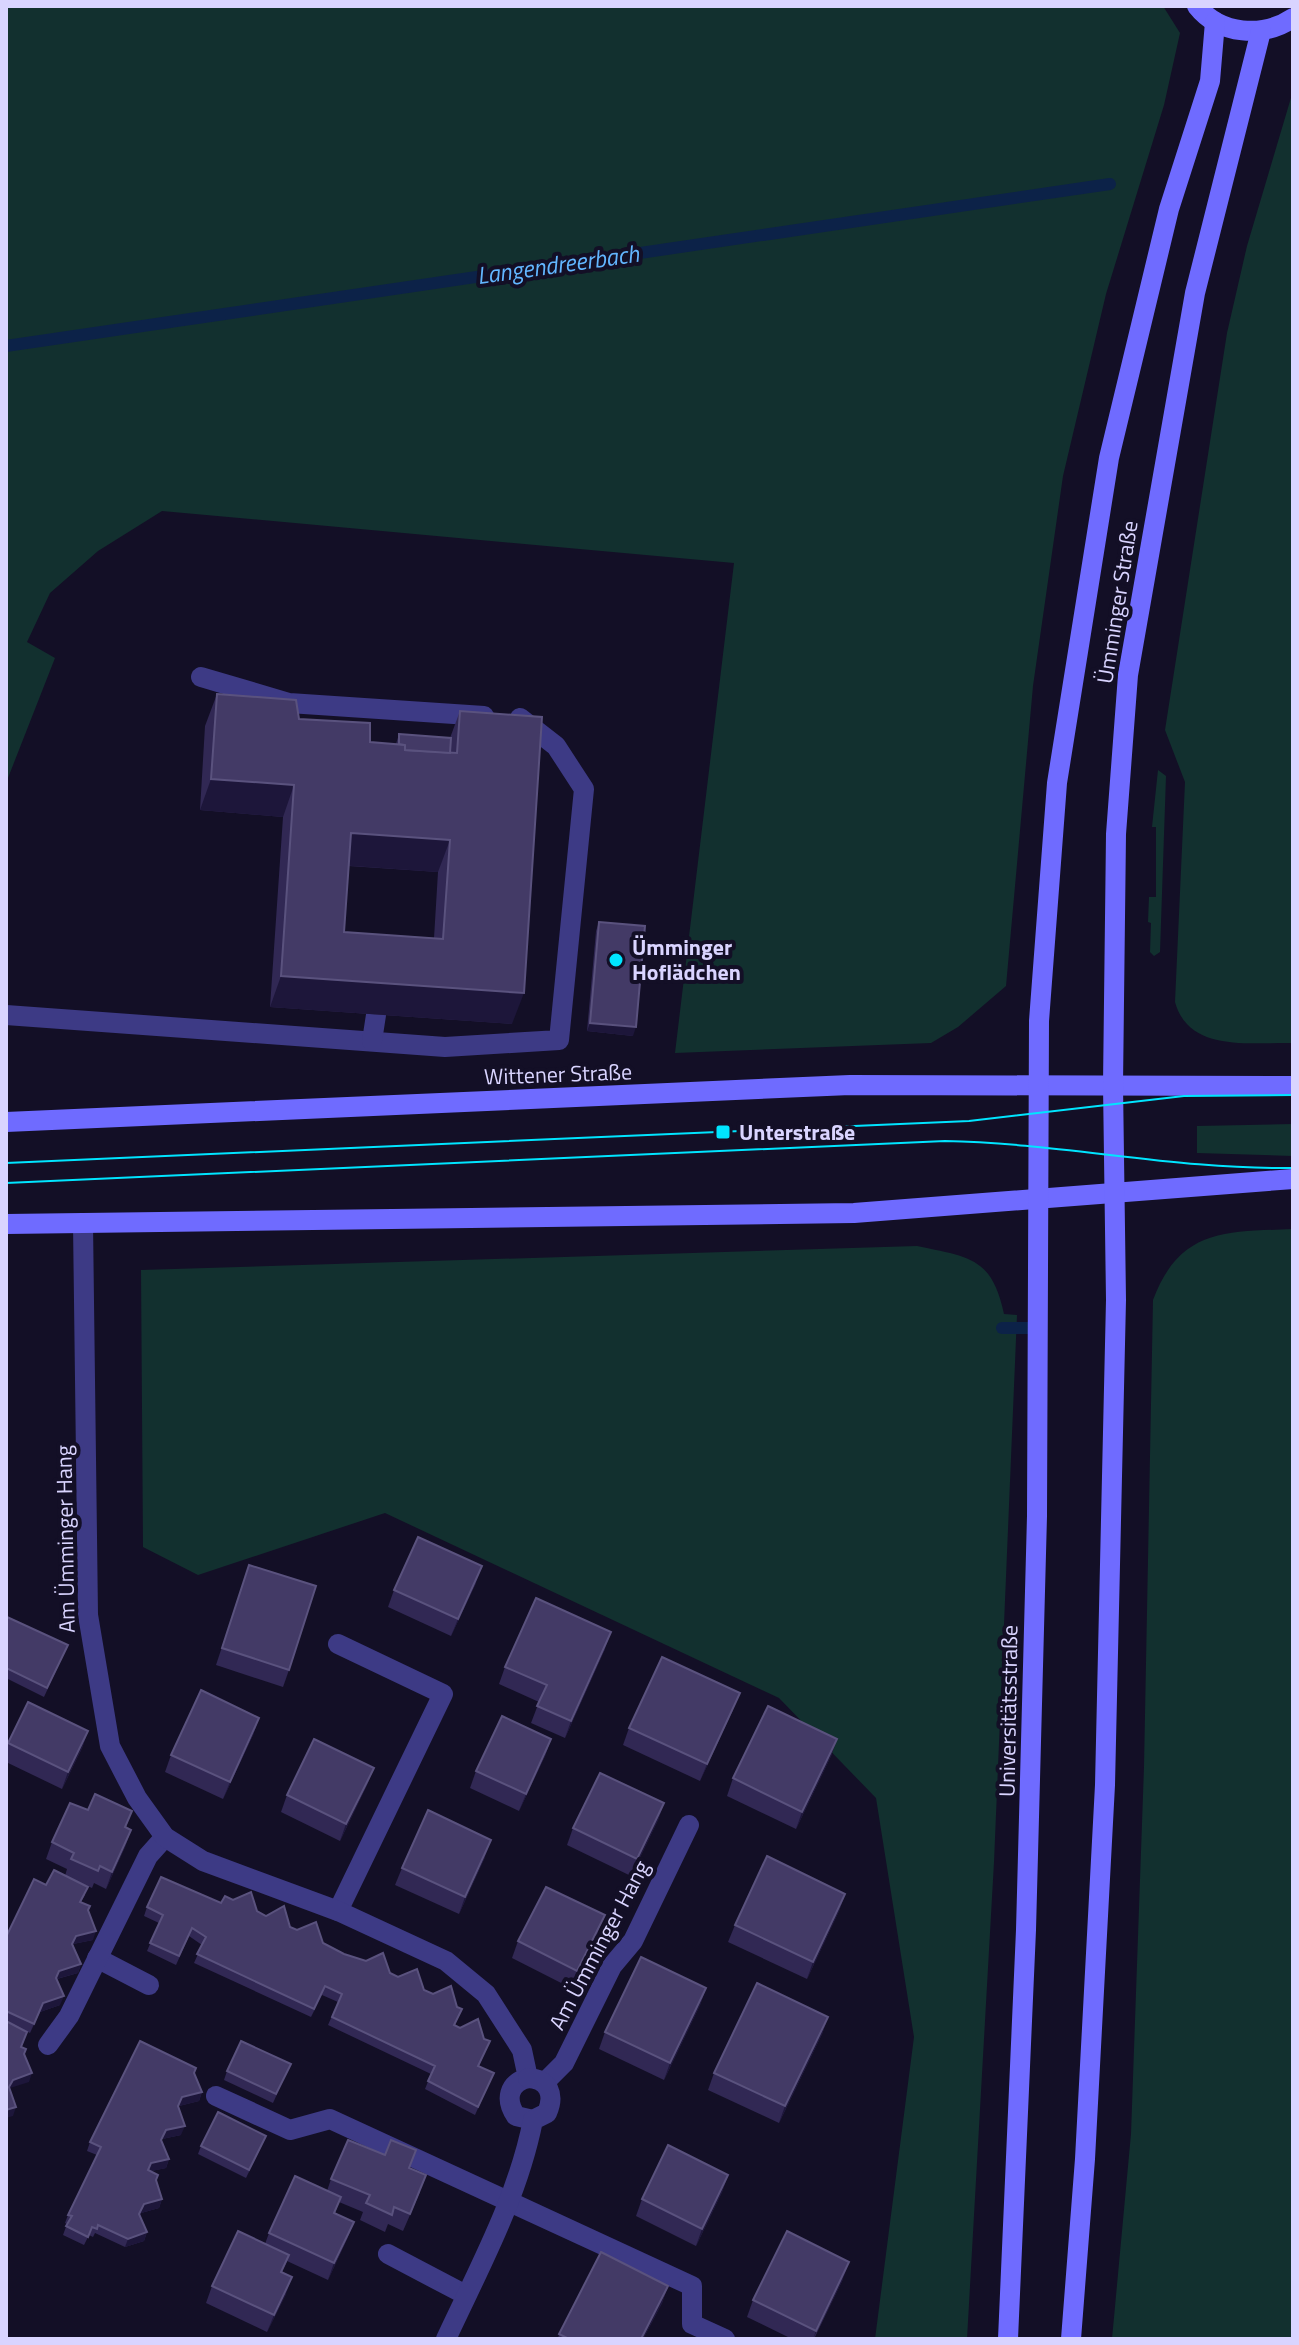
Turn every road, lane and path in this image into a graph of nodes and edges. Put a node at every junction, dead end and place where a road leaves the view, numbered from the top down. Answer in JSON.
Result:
{"nodes":[{"id":1,"x":1197,"y":6,"type":"edge"},
{"id":2,"x":1293,"y":18,"type":"edge"},
{"id":3,"x":1215,"y":22,"type":"junction"},
{"id":4,"x":1261,"y":31,"type":"junction"},
{"id":5,"x":201,"y":677,"type":"dead end"},
{"id":6,"x":6,"y":1015,"type":"edge"},
{"id":7,"x":376,"y":1015,"type":"edge"},
{"id":8,"x":372,"y":1041,"type":"junction"},
{"id":9,"x":1037,"y":1084,"type":"junction"},
{"id":10,"x":1113,"y":1085,"type":"junction"},
{"id":11,"x":1293,"y":1086,"type":"edge"},
{"id":12,"x":6,"y":1122,"type":"edge"},
{"id":13,"x":1293,"y":1179,"type":"edge"},
{"id":14,"x":1115,"y":1192,"type":"junction"},
{"id":15,"x":1038,"y":1200,"type":"junction"},
{"id":16,"x":83,"y":1223,"type":"junction"},
{"id":17,"x":6,"y":1224,"type":"edge"},
{"id":18,"x":338,"y":1644,"type":"dead end"},
{"id":19,"x":689,"y":1825,"type":"dead end"},
{"id":20,"x":165,"y":1837,"type":"junction"},
{"id":21,"x":338,"y":1911,"type":"junction"},
{"id":22,"x":97,"y":1958,"type":"junction"},
{"id":23,"x":149,"y":1985,"type":"dead end"},
{"id":24,"x":48,"y":2045,"type":"dead end"},
{"id":25,"x":536,"y":2080,"type":"junction"},
{"id":26,"x":216,"y":2096,"type":"dead end"},
{"id":27,"x":533,"y":2120,"type":"junction"},
{"id":28,"x":508,"y":2203,"type":"junction"},
{"id":29,"x":388,"y":2254,"type":"dead end"},
{"id":30,"x":466,"y":2295,"type":"junction"},
{"id":31,"x":446,"y":2339,"type":"edge"},
{"id":32,"x":725,"y":2339,"type":"edge"},
{"id":33,"x":1008,"y":2339,"type":"edge"},
{"id":34,"x":1071,"y":2339,"type":"edge"}],
"edges":[{"from":1,"to":3,"type":"main road"},
{"from":2,"to":4,"type":"main road"},
{"from":3,"to":4,"type":"main road"},
{"from":3,"to":9,"type":"main road","name":"Ümminger Straße"},
{"from":4,"to":10,"type":"main road","name":"Ümminger Straße"},
{"from":5,"to":8,"type":"street"},
{"from":6,"to":8,"type":"street"},
{"from":7,"to":8,"type":"street"},
{"from":9,"to":10,"type":"main road","name":"Wittener Straße"},
{"from":9,"to":12,"type":"main road","name":"Wittener Straße"},
{"from":9,"to":15,"type":"main road","name":"Universitätsstraße"},
{"from":10,"to":11,"type":"main road"},
{"from":10,"to":14,"type":"main road","name":"Ümminger Straße"},
{"from":13,"to":14,"type":"main road"},
{"from":14,"to":15,"type":"main road"},
{"from":14,"to":34,"type":"main road"},
{"from":15,"to":16,"type":"main road"},
{"from":15,"to":33,"type":"main road","name":"Universitätsstraße"},
{"from":16,"to":17,"type":"main road"},
{"from":16,"to":20,"type":"street","name":"Am Ümminger Hang"},
{"from":18,"to":21,"type":"street"},
{"from":19,"to":25,"type":"street","name":"Am Ümminger Hang"},
{"from":20,"to":21,"type":"street","name":"Am Ümminger Hang"},
{"from":20,"to":22,"type":"street"},
{"from":21,"to":25,"type":"street","name":"Am Ümminger Hang"},
{"from":22,"to":23,"type":"street"},
{"from":22,"to":24,"type":"street"},
{"from":25,"to":27,"type":"street","name":"Am Ümminger Hang"},
{"from":25,"to":27,"type":"street","name":"Am Ümminger Hang"},
{"from":26,"to":28,"type":"street"},
{"from":27,"to":28,"type":"street","name":"Am Ümminger Hang"},
{"from":28,"to":30,"type":"street","name":"Am Ümminger Hang"},
{"from":28,"to":32,"type":"street"},
{"from":29,"to":30,"type":"street"},
{"from":30,"to":31,"type":"street","name":"Am Ümminger Hang"}]}
